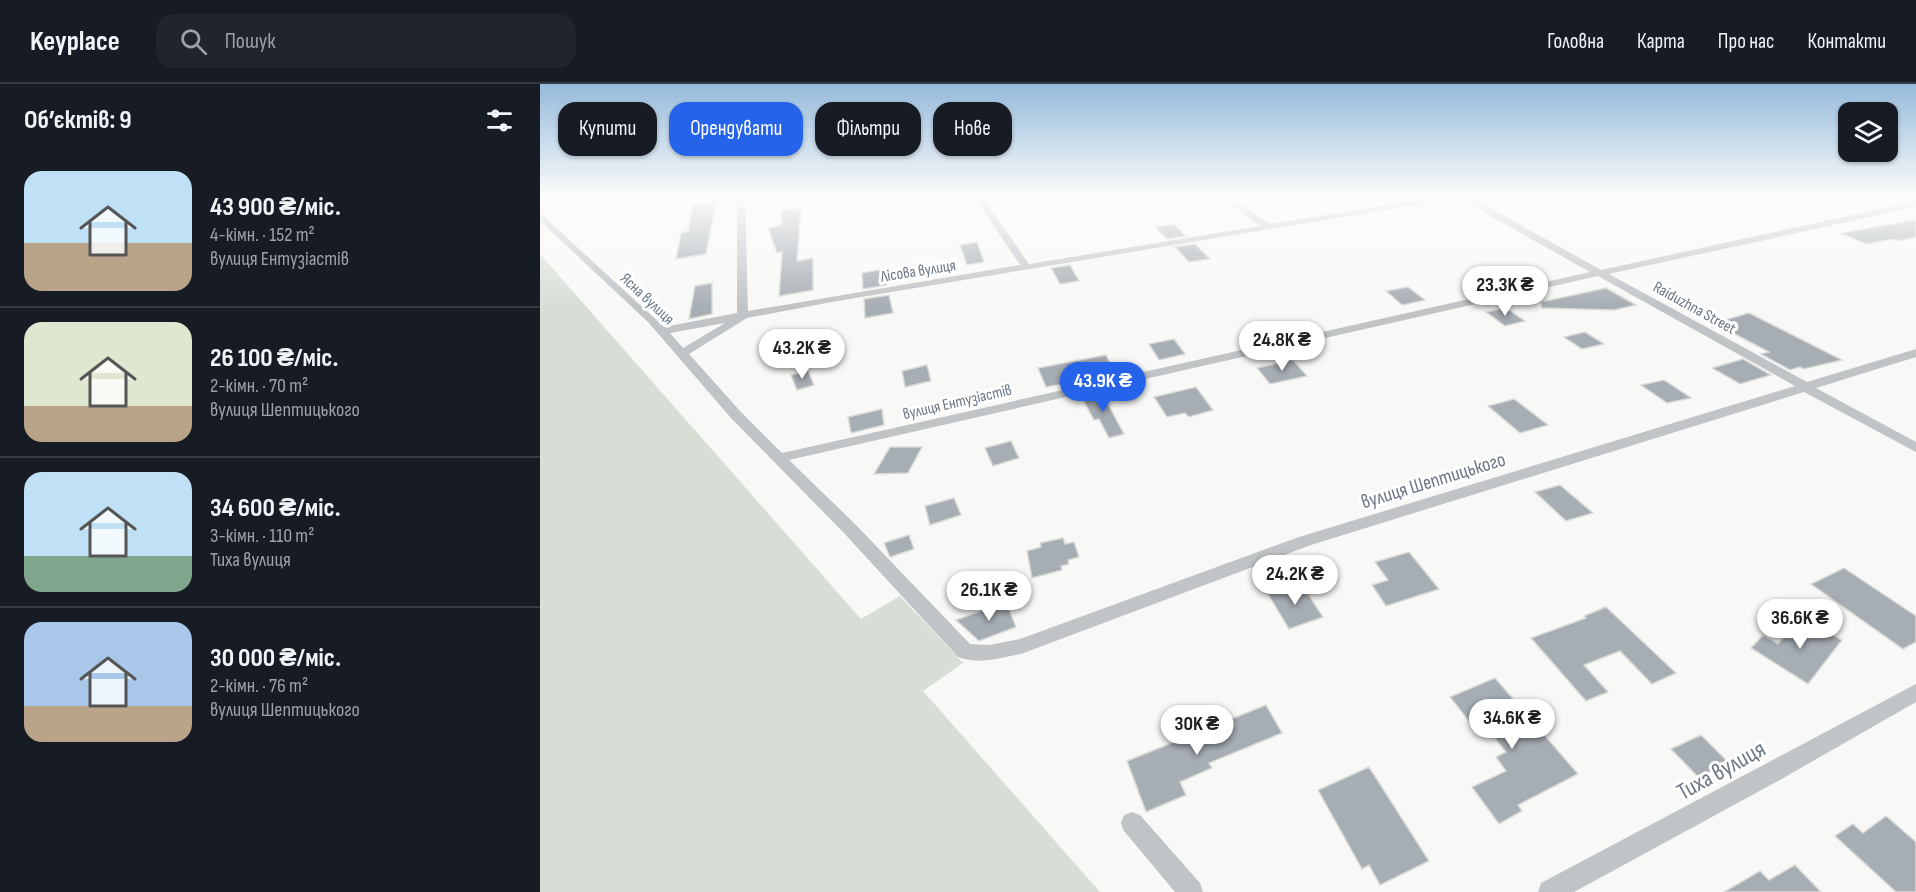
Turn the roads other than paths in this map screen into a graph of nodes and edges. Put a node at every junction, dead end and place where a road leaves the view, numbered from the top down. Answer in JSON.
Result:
{"nodes":[{"id":1,"x":558,"y":233,"type":"edge"},
{"id":2,"x":742,"y":233,"type":"edge"},
{"id":3,"x":1003,"y":233,"type":"edge"},
{"id":4,"x":1233,"y":233,"type":"edge"},
{"id":5,"x":1528,"y":233,"type":"edge"},
{"id":6,"x":1785,"y":233,"type":"edge"},
{"id":7,"x":1026,"y":267,"type":"junction"},
{"id":8,"x":1600,"y":273,"type":"junction"},
{"id":9,"x":743,"y":316,"type":"junction"},
{"id":10,"x":662,"y":331,"type":"junction"},
{"id":11,"x":683,"y":353,"type":"junction"},
{"id":12,"x":1916,"y":353,"type":"edge"},
{"id":13,"x":1806,"y":388,"type":"junction"},
{"id":14,"x":1916,"y":447,"type":"edge"},
{"id":15,"x":779,"y":458,"type":"junction"},
{"id":16,"x":965,"y":652,"type":"joint"},
{"id":17,"x":1916,"y":692,"type":"edge"},
{"id":18,"x":1132,"y":823,"type":"dead end"},
{"id":19,"x":1191,"y":892,"type":"edge"},
{"id":20,"x":1550,"y":892,"type":"edge"}],
"edges":[{"from":1,"to":10,"type":"street","name":"Ясна вулиця"},
{"from":2,"to":9,"type":"street"},
{"from":3,"to":7,"type":"street"},
{"from":4,"to":7,"type":"street","name":"Лісова вулиця"},
{"from":5,"to":8,"type":"street","name":"Raiduzhna Street"},
{"from":6,"to":8,"type":"street","name":"вулиця Ентузіастів"},
{"from":7,"to":9,"type":"street","name":"Лісова вулиця"},
{"from":8,"to":13,"type":"street","name":"Raiduzhna Street"},
{"from":8,"to":15,"type":"street","name":"вулиця Ентузіастів"},
{"from":9,"to":10,"type":"street","name":"Лісова вулиця"},
{"from":9,"to":11,"type":"street"},
{"from":10,"to":11,"type":"street","name":"Ясна вулиця"},
{"from":11,"to":15,"type":"street","name":"Ясна вулиця"},
{"from":12,"to":13,"type":"street","name":"вулиця Шептицького"},
{"from":13,"to":14,"type":"street","name":"Raiduzhna Street"},
{"from":13,"to":16,"type":"street","name":"вулиця Шептицького"},
{"from":15,"to":16,"type":"street","name":"Ясна вулиця"},
{"from":17,"to":20,"type":"street","name":"Тиха вулиця"},
{"from":18,"to":19,"type":"street"}]}
